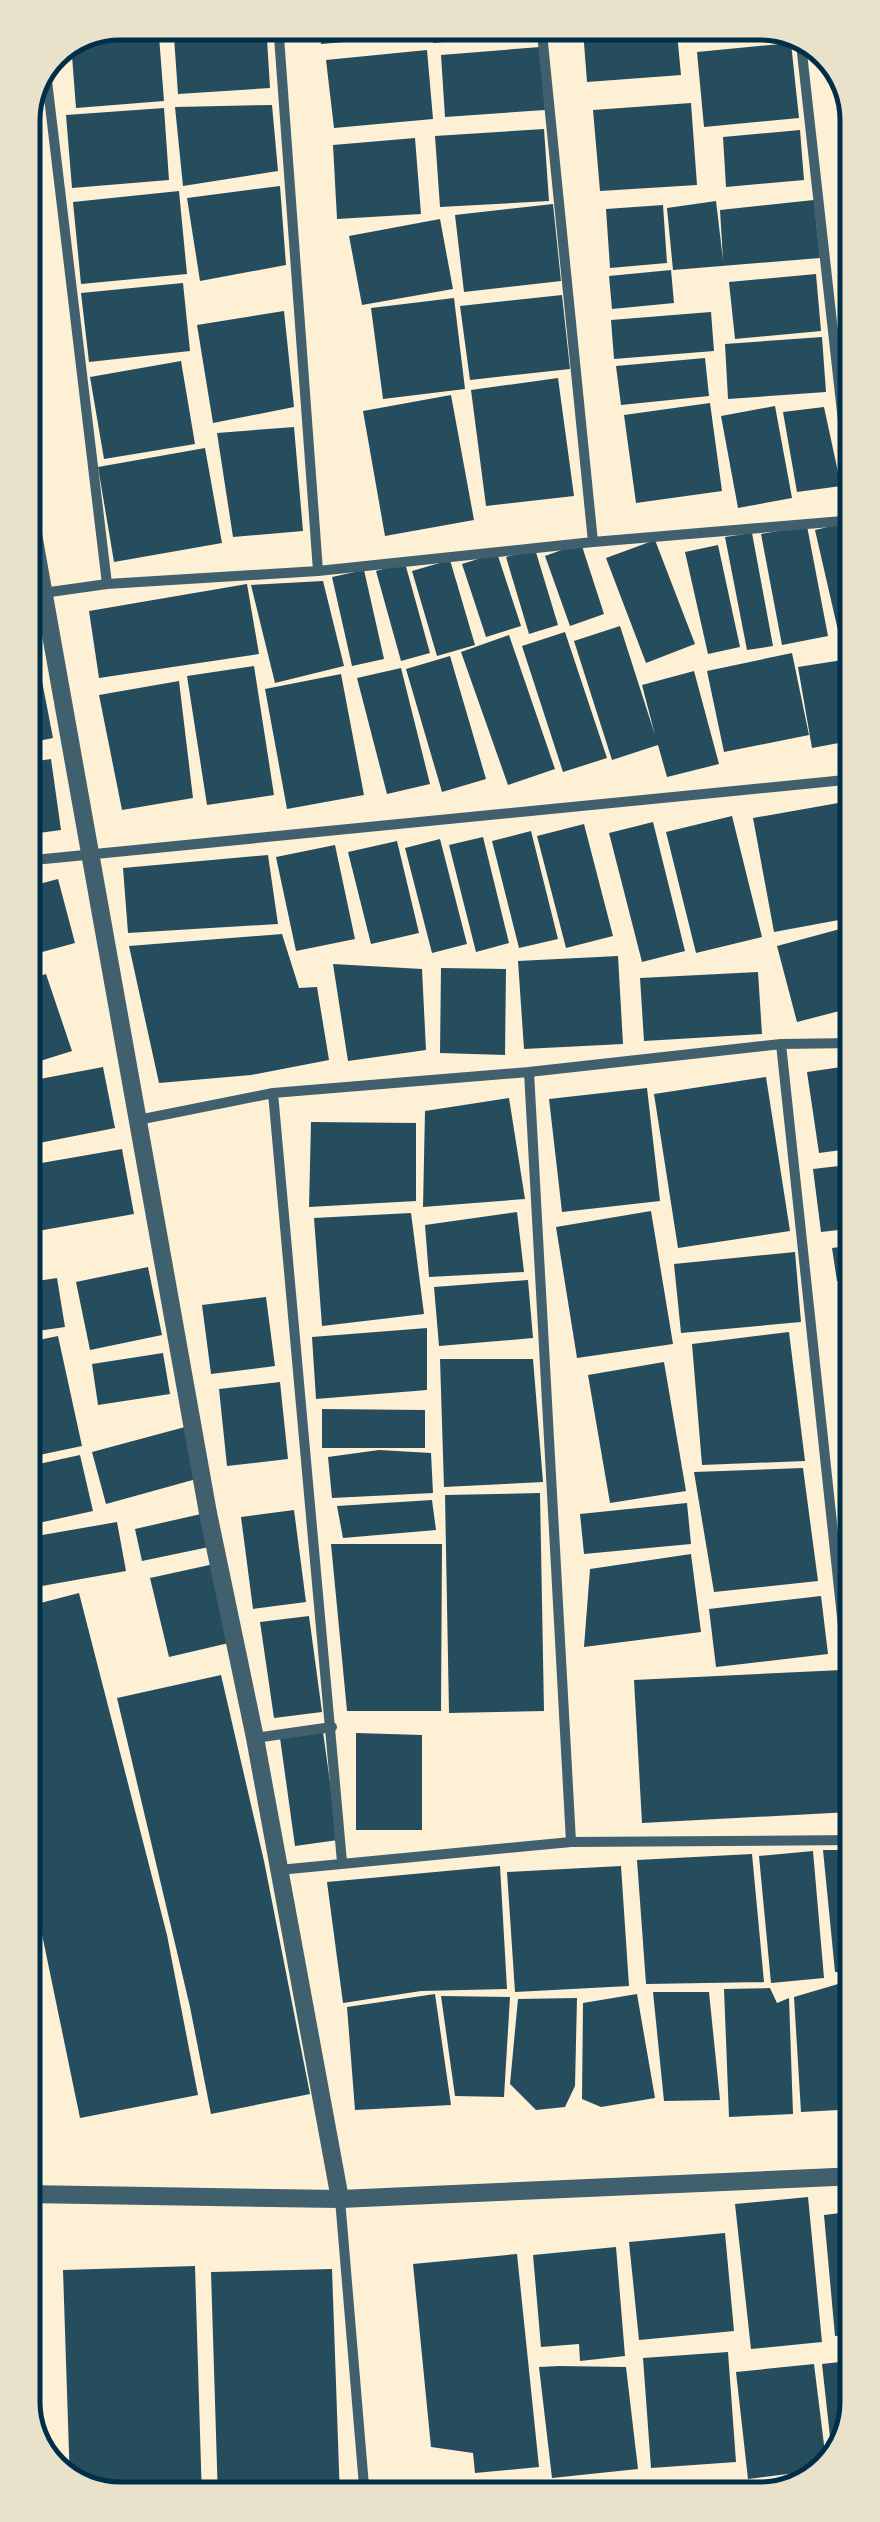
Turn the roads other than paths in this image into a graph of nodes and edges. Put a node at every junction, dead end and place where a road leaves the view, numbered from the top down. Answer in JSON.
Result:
{"nodes":[{"id":1,"x":279,"y":40,"type":"edge"},
{"id":2,"x":542,"y":40,"type":"edge"},
{"id":3,"x":802,"y":53,"type":"edge"},
{"id":4,"x":48,"y":86,"type":"edge"},
{"id":5,"x":840,"y":394,"type":"edge"},
{"id":6,"x":840,"y":521,"type":"edge"},
{"id":7,"x":593,"y":542,"type":"junction"},
{"id":8,"x":318,"y":571,"type":"junction"},
{"id":9,"x":40,"y":576,"type":"edge"},
{"id":10,"x":107,"y":584,"type":"junction"},
{"id":11,"x":43,"y":593,"type":"junction"},
{"id":12,"x":840,"y":781,"type":"edge"},
{"id":13,"x":91,"y":852,"type":"junction"},
{"id":14,"x":40,"y":858,"type":"edge"},
{"id":15,"x":840,"y":1043,"type":"edge"},
{"id":16,"x":781,"y":1044,"type":"junction"},
{"id":17,"x":530,"y":1072,"type":"junction"},
{"id":18,"x":272,"y":1093,"type":"junction"},
{"id":19,"x":138,"y":1120,"type":"junction"},
{"id":20,"x":840,"y":1606,"type":"edge"},
{"id":21,"x":332,"y":1727,"type":"junction"},
{"id":22,"x":254,"y":1738,"type":"junction"},
{"id":23,"x":840,"y":1840,"type":"edge"},
{"id":24,"x":570,"y":1842,"type":"junction"},
{"id":25,"x":342,"y":1862,"type":"junction"},
{"id":26,"x":278,"y":1870,"type":"junction"},
{"id":27,"x":840,"y":2177,"type":"edge"},
{"id":28,"x":40,"y":2194,"type":"edge"},
{"id":29,"x":340,"y":2199,"type":"junction"},
{"id":30,"x":364,"y":2482,"type":"edge"}],
"edges":[{"from":1,"to":8,"type":"street"},
{"from":2,"to":7,"type":"street"},
{"from":3,"to":5,"type":"street"},
{"from":4,"to":10,"type":"street"},
{"from":6,"to":7,"type":"street"},
{"from":7,"to":8,"type":"street"},
{"from":8,"to":10,"type":"street"},
{"from":9,"to":11,"type":"street"},
{"from":10,"to":11,"type":"street"},
{"from":11,"to":13,"type":"street"},
{"from":12,"to":13,"type":"street"},
{"from":13,"to":14,"type":"street"},
{"from":13,"to":19,"type":"street"},
{"from":15,"to":16,"type":"street"},
{"from":16,"to":17,"type":"street"},
{"from":16,"to":20,"type":"street"},
{"from":17,"to":18,"type":"street"},
{"from":17,"to":24,"type":"street"},
{"from":18,"to":19,"type":"street"},
{"from":18,"to":21,"type":"street"},
{"from":19,"to":22,"type":"street"},
{"from":21,"to":22,"type":"street"},
{"from":21,"to":25,"type":"street"},
{"from":22,"to":26,"type":"street"},
{"from":23,"to":24,"type":"street"},
{"from":24,"to":25,"type":"street"},
{"from":25,"to":26,"type":"street"},
{"from":26,"to":29,"type":"street"},
{"from":27,"to":29,"type":"street"},
{"from":28,"to":29,"type":"street"},
{"from":29,"to":30,"type":"street"}]}
